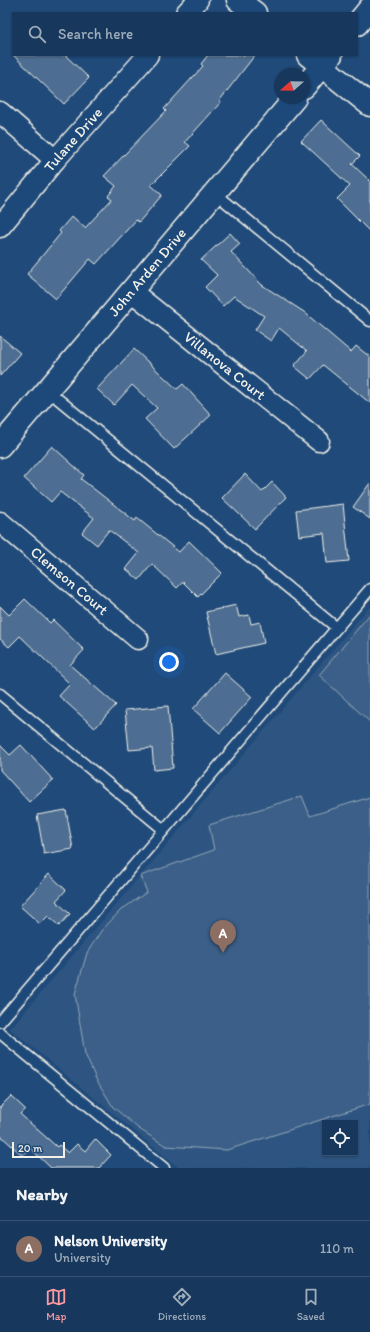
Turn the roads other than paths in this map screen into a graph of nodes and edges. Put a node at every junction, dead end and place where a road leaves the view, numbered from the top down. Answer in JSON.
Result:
{"nodes":[{"id":1,"x":198,"y":0,"type":"edge"},
{"id":2,"x":238,"y":0,"type":"edge"},
{"id":3,"x":370,"y":8,"type":"edge"},
{"id":4,"x":187,"y":12,"type":"edge"},
{"id":5,"x":254,"y":12,"type":"edge"},
{"id":6,"x":358,"y":23,"type":"edge"},
{"id":7,"x":147,"y":56,"type":"edge"},
{"id":8,"x":320,"y":59,"type":"edge"},
{"id":9,"x":310,"y":76,"type":"edge"},
{"id":10,"x":290,"y":104,"type":"edge"},
{"id":11,"x":370,"y":106,"type":"edge"},
{"id":12,"x":0,"y":112,"type":"edge"},
{"id":13,"x":55,"y":160,"type":"junction"},
{"id":14,"x":215,"y":193,"type":"junction"},
{"id":15,"x":0,"y":227,"type":"edge"},
{"id":16,"x":131,"y":291,"type":"junction"},
{"id":17,"x":370,"y":321,"type":"edge"},
{"id":18,"x":47,"y":390,"type":"junction"},
{"id":19,"x":319,"y":440,"type":"dead end"},
{"id":20,"x":0,"y":446,"type":"edge"},
{"id":21,"x":0,"y":522,"type":"edge"},
{"id":22,"x":370,"y":589,"type":"edge"},
{"id":23,"x":337,"y":628,"type":"junction"},
{"id":24,"x":138,"y":639,"type":"dead end"},
{"id":25,"x":0,"y":694,"type":"edge"},
{"id":26,"x":164,"y":830,"type":"junction"},
{"id":27,"x":0,"y":1022,"type":"edge"},
{"id":28,"x":0,"y":1033,"type":"edge"},
{"id":29,"x":164,"y":1168,"type":"edge"}],
"edges":[{"from":1,"to":4,"type":"street"},
{"from":2,"to":5,"type":"street"},
{"from":3,"to":6,"type":"street"},
{"from":7,"to":13,"type":"street","name":"Tulane Drive"},
{"from":8,"to":9,"type":"street"},
{"from":8,"to":11,"type":"street"},
{"from":10,"to":14,"type":"street","name":"John Arden Drive"},
{"from":12,"to":13,"type":"street"},
{"from":13,"to":15,"type":"street","name":"Tulane Drive"},
{"from":14,"to":16,"type":"street","name":"John Arden Drive"},
{"from":14,"to":17,"type":"lane"},
{"from":16,"to":18,"type":"street","name":"John Arden Drive"},
{"from":16,"to":19,"type":"street","name":"Villanova Court"},
{"from":18,"to":20,"type":"street","name":"John Arden Drive"},
{"from":18,"to":23,"type":"lane"},
{"from":21,"to":24,"type":"street","name":"Clemson Court"},
{"from":22,"to":23,"type":"lane"},
{"from":23,"to":26,"type":"lane"},
{"from":25,"to":26,"type":"lane"},
{"from":26,"to":27,"type":"lane"},
{"from":28,"to":29,"type":"lane"}]}
